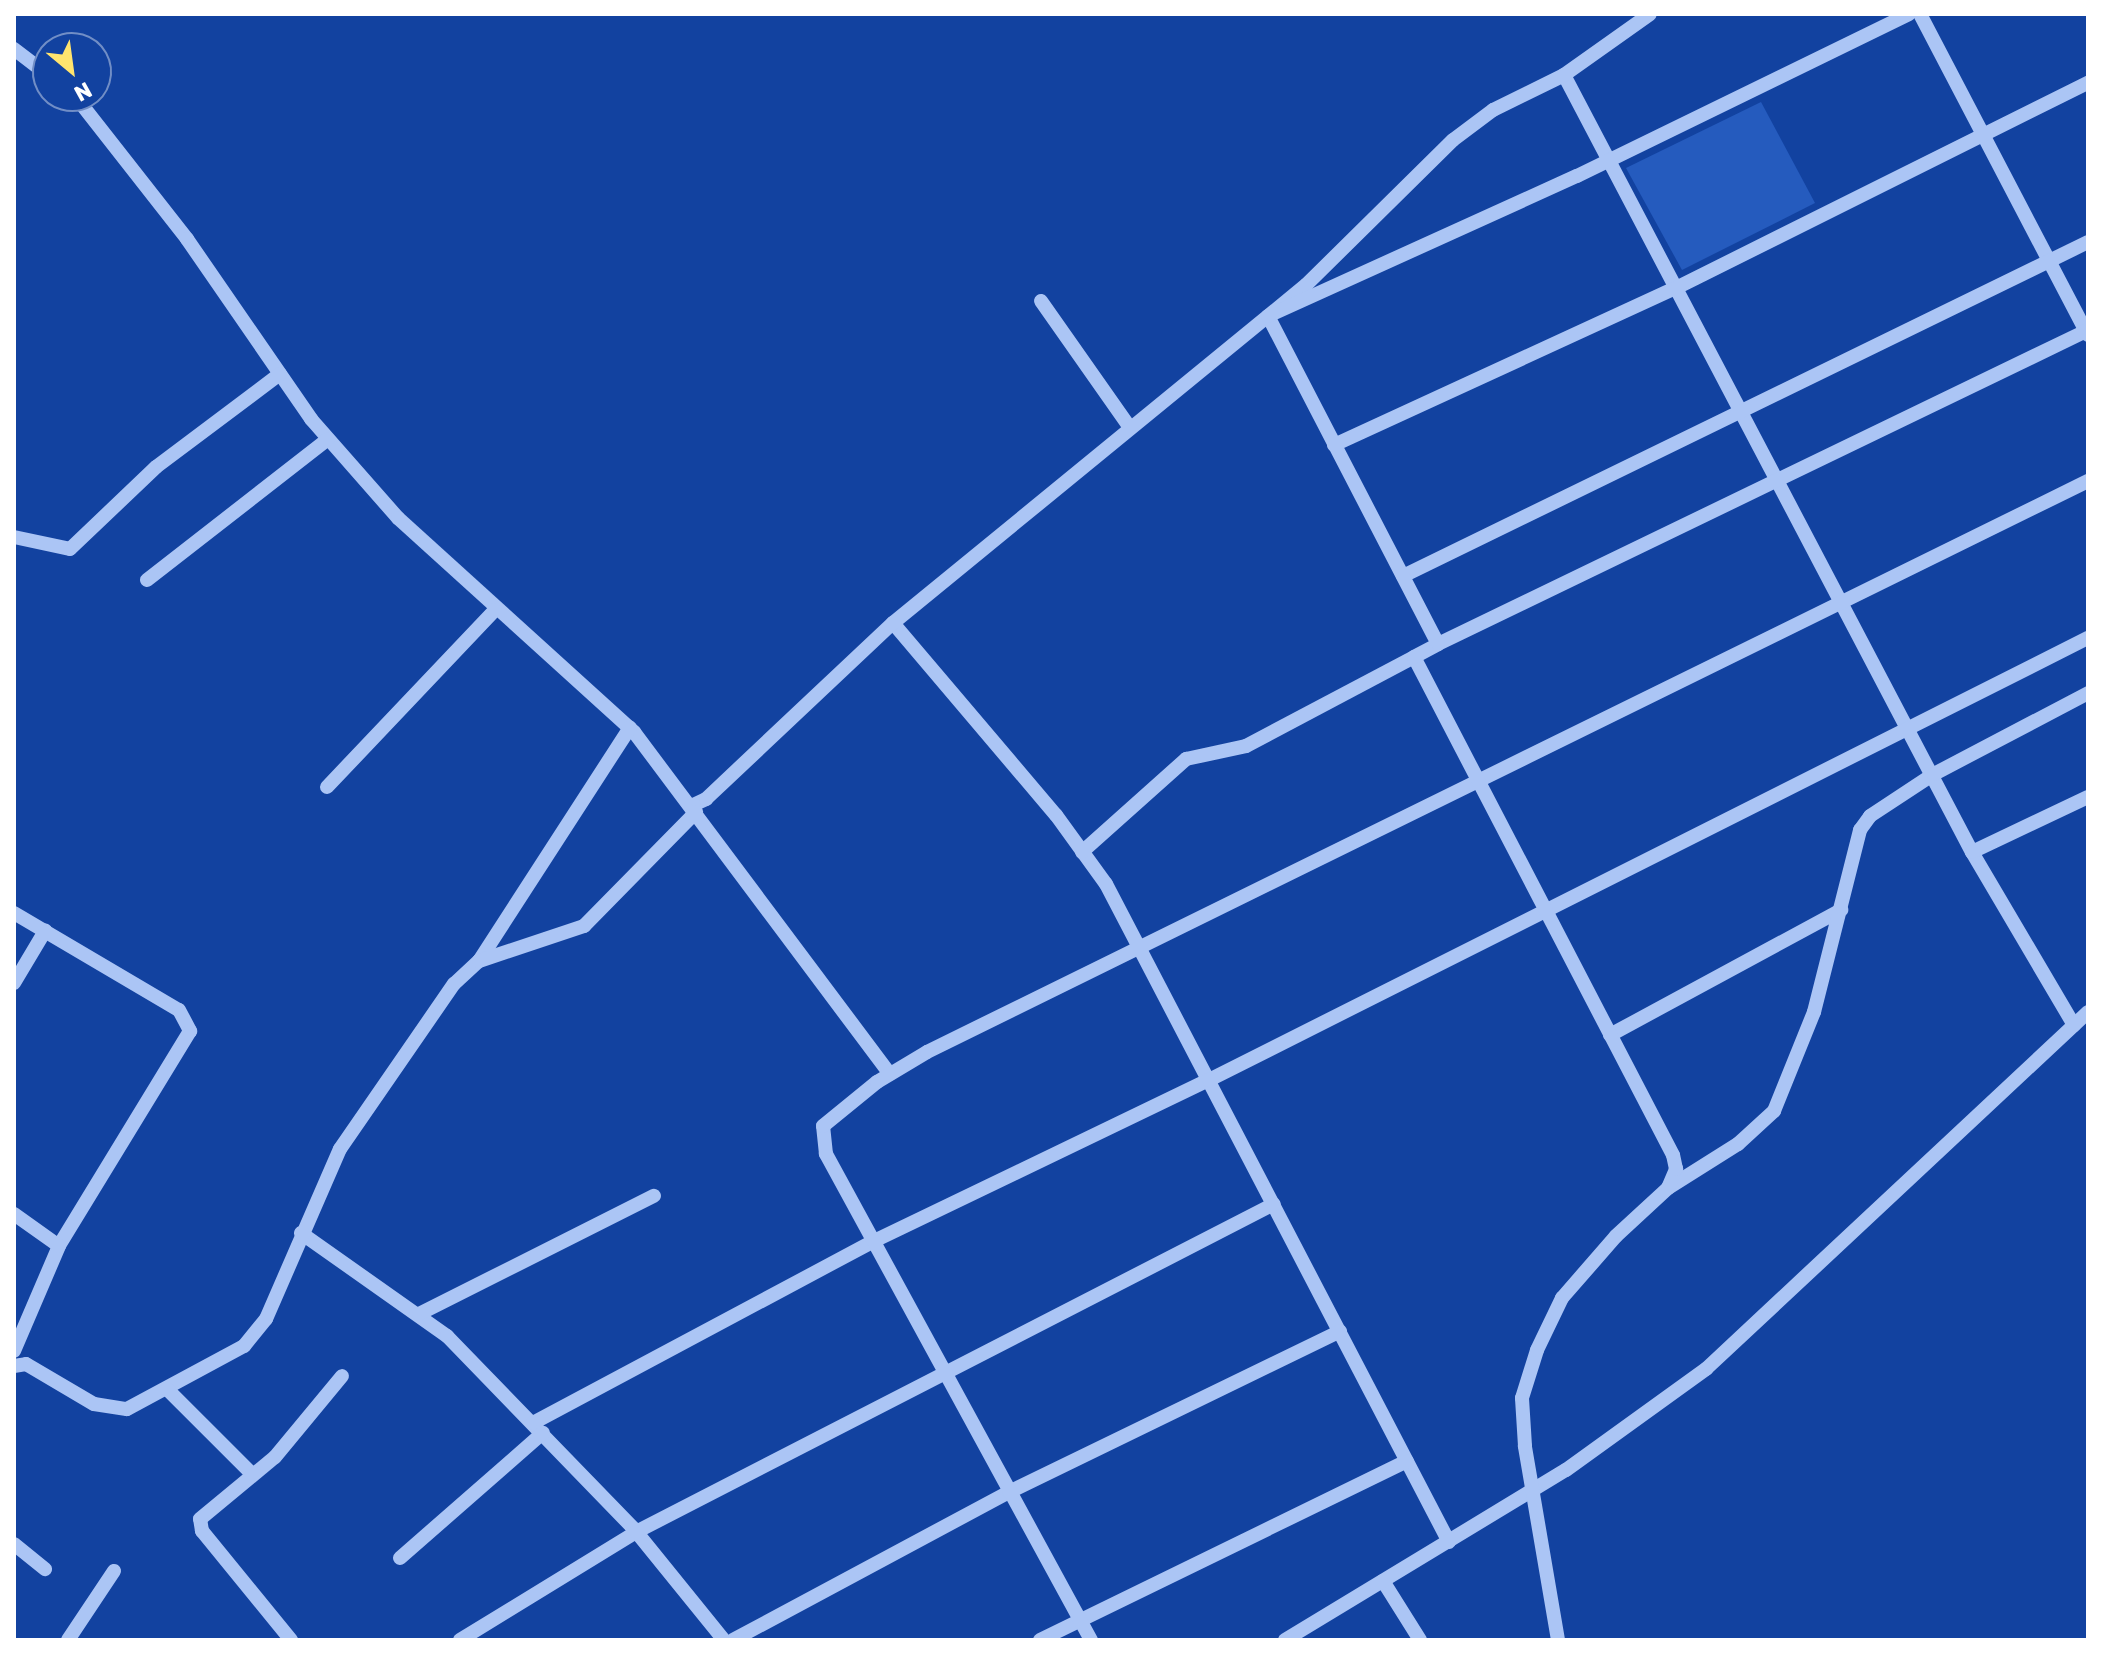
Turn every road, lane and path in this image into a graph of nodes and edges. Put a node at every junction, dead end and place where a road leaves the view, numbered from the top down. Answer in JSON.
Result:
{"nodes":[{"id":1,"x":1650,"y":14,"type":"edge"},
{"id":2,"x":1909,"y":14,"type":"edge"},
{"id":3,"x":1920,"y":14,"type":"edge"},
{"id":4,"x":14,"y":49,"type":"edge"},
{"id":5,"x":32,"y":63,"type":"edge"},
{"id":6,"x":1564,"y":75,"type":"junction"},
{"id":7,"x":2088,"y":83,"type":"edge"},
{"id":8,"x":88,"y":112,"type":"edge"},
{"id":9,"x":1982,"y":138,"type":"junction"},
{"id":10,"x":1611,"y":160,"type":"junction"},
{"id":11,"x":2088,"y":242,"type":"edge"},
{"id":12,"x":2049,"y":262,"type":"junction"},
{"id":13,"x":1678,"y":287,"type":"junction"},
{"id":14,"x":1041,"y":301,"type":"dead end"},
{"id":15,"x":1268,"y":316,"type":"junction"},
{"id":16,"x":2087,"y":332,"type":"edge"},
{"id":17,"x":280,"y":374,"type":"junction"},
{"id":18,"x":1744,"y":414,"type":"junction"},
{"id":19,"x":1129,"y":426,"type":"junction"},
{"id":20,"x":328,"y":439,"type":"junction"},
{"id":21,"x":1334,"y":445,"type":"junction"},
{"id":22,"x":2088,"y":481,"type":"edge"},
{"id":23,"x":1780,"y":483,"type":"junction"},
{"id":24,"x":14,"y":537,"type":"edge"},
{"id":25,"x":1403,"y":576,"type":"junction"},
{"id":26,"x":147,"y":580,"type":"dead end"},
{"id":27,"x":1845,"y":603,"type":"junction"},
{"id":28,"x":495,"y":610,"type":"junction"},
{"id":29,"x":893,"y":623,"type":"junction"},
{"id":30,"x":2088,"y":638,"type":"edge"},
{"id":31,"x":1438,"y":644,"type":"junction"},
{"id":32,"x":1414,"y":657,"type":"junction"},
{"id":33,"x":2088,"y":693,"type":"edge"},
{"id":34,"x":1910,"y":726,"type":"junction"},
{"id":35,"x":630,"y":728,"type":"junction"},
{"id":36,"x":1934,"y":774,"type":"junction"},
{"id":37,"x":1480,"y":781,"type":"junction"},
{"id":38,"x":327,"y":787,"type":"dead end"},
{"id":39,"x":2088,"y":797,"type":"edge"},
{"id":40,"x":693,"y":809,"type":"junction"},
{"id":41,"x":1082,"y":852,"type":"junction"},
{"id":42,"x":1972,"y":852,"type":"junction"},
{"id":43,"x":1547,"y":910,"type":"junction"},
{"id":44,"x":1841,"y":910,"type":"junction"},
{"id":45,"x":14,"y":913,"type":"edge"},
{"id":46,"x":45,"y":931,"type":"junction"},
{"id":47,"x":1142,"y":946,"type":"junction"},
{"id":48,"x":479,"y":961,"type":"junction"},
{"id":49,"x":14,"y":983,"type":"edge"},
{"id":50,"x":2088,"y":1012,"type":"edge"},
{"id":51,"x":2074,"y":1025,"type":"junction"},
{"id":52,"x":1610,"y":1035,"type":"junction"},
{"id":53,"x":890,"y":1074,"type":"junction"},
{"id":54,"x":1209,"y":1080,"type":"junction"},
{"id":55,"x":1668,"y":1188,"type":"junction"},
{"id":56,"x":654,"y":1196,"type":"dead end"},
{"id":57,"x":1274,"y":1204,"type":"junction"},
{"id":58,"x":14,"y":1214,"type":"edge"},
{"id":59,"x":301,"y":1233,"type":"junction"},
{"id":60,"x":874,"y":1241,"type":"junction"},
{"id":61,"x":59,"y":1246,"type":"junction"},
{"id":62,"x":419,"y":1314,"type":"junction"},
{"id":63,"x":1340,"y":1331,"type":"junction"},
{"id":64,"x":14,"y":1351,"type":"edge"},
{"id":65,"x":14,"y":1366,"type":"edge"},
{"id":66,"x":944,"y":1370,"type":"junction"},
{"id":67,"x":342,"y":1376,"type":"dead end"},
{"id":68,"x":167,"y":1389,"type":"junction"},
{"id":69,"x":538,"y":1428,"type":"junction"},
{"id":70,"x":1407,"y":1461,"type":"junction"},
{"id":71,"x":252,"y":1474,"type":"junction"},
{"id":72,"x":1535,"y":1490,"type":"junction"},
{"id":73,"x":1009,"y":1492,"type":"junction"},
{"id":74,"x":636,"y":1532,"type":"junction"},
{"id":75,"x":1449,"y":1542,"type":"junction"},
{"id":76,"x":14,"y":1544,"type":"edge"},
{"id":77,"x":400,"y":1558,"type":"dead end"},
{"id":78,"x":45,"y":1569,"type":"dead end"},
{"id":79,"x":114,"y":1571,"type":"dead end"},
{"id":80,"x":1383,"y":1581,"type":"junction"},
{"id":81,"x":1080,"y":1620,"type":"junction"},
{"id":82,"x":68,"y":1640,"type":"edge"},
{"id":83,"x":291,"y":1640,"type":"edge"},
{"id":84,"x":460,"y":1640,"type":"edge"},
{"id":85,"x":724,"y":1640,"type":"edge"},
{"id":86,"x":733,"y":1640,"type":"edge"},
{"id":87,"x":1040,"y":1640,"type":"edge"},
{"id":88,"x":1091,"y":1640,"type":"edge"},
{"id":89,"x":1285,"y":1640,"type":"edge"},
{"id":90,"x":1420,"y":1640,"type":"edge"},
{"id":91,"x":1558,"y":1640,"type":"edge"}],
"edges":[{"from":1,"to":6,"type":"street"},
{"from":2,"to":10,"type":"street"},
{"from":3,"to":9,"type":"street"},
{"from":4,"to":5,"type":"street"},
{"from":6,"to":10,"type":"street"},
{"from":6,"to":15,"type":"street"},
{"from":7,"to":9,"type":"street"},
{"from":8,"to":17,"type":"street"},
{"from":9,"to":12,"type":"street"},
{"from":9,"to":13,"type":"street"},
{"from":10,"to":13,"type":"street"},
{"from":10,"to":15,"type":"street"},
{"from":11,"to":12,"type":"street"},
{"from":12,"to":16,"type":"street"},
{"from":12,"to":18,"type":"street"},
{"from":13,"to":18,"type":"street"},
{"from":13,"to":21,"type":"street"},
{"from":14,"to":19,"type":"street"},
{"from":15,"to":19,"type":"street"},
{"from":15,"to":21,"type":"street"},
{"from":16,"to":23,"type":"street"},
{"from":17,"to":20,"type":"street"},
{"from":17,"to":24,"type":"street"},
{"from":18,"to":23,"type":"street"},
{"from":18,"to":25,"type":"street"},
{"from":19,"to":29,"type":"street"},
{"from":20,"to":26,"type":"street"},
{"from":20,"to":28,"type":"street"},
{"from":21,"to":25,"type":"street"},
{"from":22,"to":27,"type":"street"},
{"from":23,"to":27,"type":"street"},
{"from":23,"to":31,"type":"street"},
{"from":25,"to":31,"type":"street"},
{"from":27,"to":34,"type":"street"},
{"from":27,"to":37,"type":"street"},
{"from":28,"to":35,"type":"street"},
{"from":28,"to":38,"type":"street"},
{"from":29,"to":40,"type":"street"},
{"from":29,"to":41,"type":"street"},
{"from":30,"to":34,"type":"street"},
{"from":31,"to":32,"type":"street"},
{"from":32,"to":37,"type":"street"},
{"from":32,"to":41,"type":"street"},
{"from":33,"to":36,"type":"street"},
{"from":34,"to":36,"type":"street"},
{"from":34,"to":43,"type":"street"},
{"from":35,"to":40,"type":"street"},
{"from":35,"to":48,"type":"street"},
{"from":36,"to":42,"type":"street"},
{"from":36,"to":44,"type":"street"},
{"from":37,"to":43,"type":"street"},
{"from":37,"to":47,"type":"street"},
{"from":39,"to":42,"type":"street"},
{"from":40,"to":48,"type":"street"},
{"from":40,"to":53,"type":"street"},
{"from":41,"to":47,"type":"street"},
{"from":42,"to":51,"type":"street"},
{"from":43,"to":52,"type":"street"},
{"from":43,"to":54,"type":"street"},
{"from":44,"to":52,"type":"street"},
{"from":44,"to":55,"type":"street"},
{"from":45,"to":46,"type":"street"},
{"from":46,"to":49,"type":"street"},
{"from":46,"to":61,"type":"street"},
{"from":47,"to":53,"type":"street"},
{"from":47,"to":54,"type":"street"},
{"from":48,"to":59,"type":"street"},
{"from":50,"to":51,"type":"street"},
{"from":51,"to":72,"type":"street"},
{"from":52,"to":55,"type":"street"},
{"from":53,"to":60,"type":"street"},
{"from":54,"to":57,"type":"street"},
{"from":54,"to":60,"type":"street"},
{"from":55,"to":72,"type":"street"},
{"from":56,"to":62,"type":"street"},
{"from":57,"to":63,"type":"street"},
{"from":57,"to":66,"type":"street"},
{"from":58,"to":61,"type":"street"},
{"from":59,"to":62,"type":"street"},
{"from":59,"to":68,"type":"street"},
{"from":60,"to":66,"type":"street"},
{"from":60,"to":69,"type":"street"},
{"from":61,"to":64,"type":"street"},
{"from":62,"to":69,"type":"street"},
{"from":63,"to":70,"type":"street"},
{"from":63,"to":73,"type":"street"},
{"from":65,"to":68,"type":"street"},
{"from":66,"to":73,"type":"street"},
{"from":66,"to":74,"type":"street"},
{"from":67,"to":71,"type":"street"},
{"from":68,"to":71,"type":"street"},
{"from":69,"to":74,"type":"street"},
{"from":69,"to":77,"type":"street"},
{"from":70,"to":75,"type":"street"},
{"from":70,"to":81,"type":"street"},
{"from":71,"to":83,"type":"street"},
{"from":72,"to":75,"type":"street"},
{"from":72,"to":91,"type":"street"},
{"from":73,"to":81,"type":"street"},
{"from":73,"to":86,"type":"street"},
{"from":74,"to":84,"type":"street"},
{"from":74,"to":85,"type":"street"},
{"from":75,"to":80,"type":"street"},
{"from":76,"to":78,"type":"street"},
{"from":79,"to":82,"type":"street"},
{"from":80,"to":89,"type":"street"},
{"from":80,"to":90,"type":"street"},
{"from":81,"to":87,"type":"street"},
{"from":81,"to":88,"type":"street"}]}
